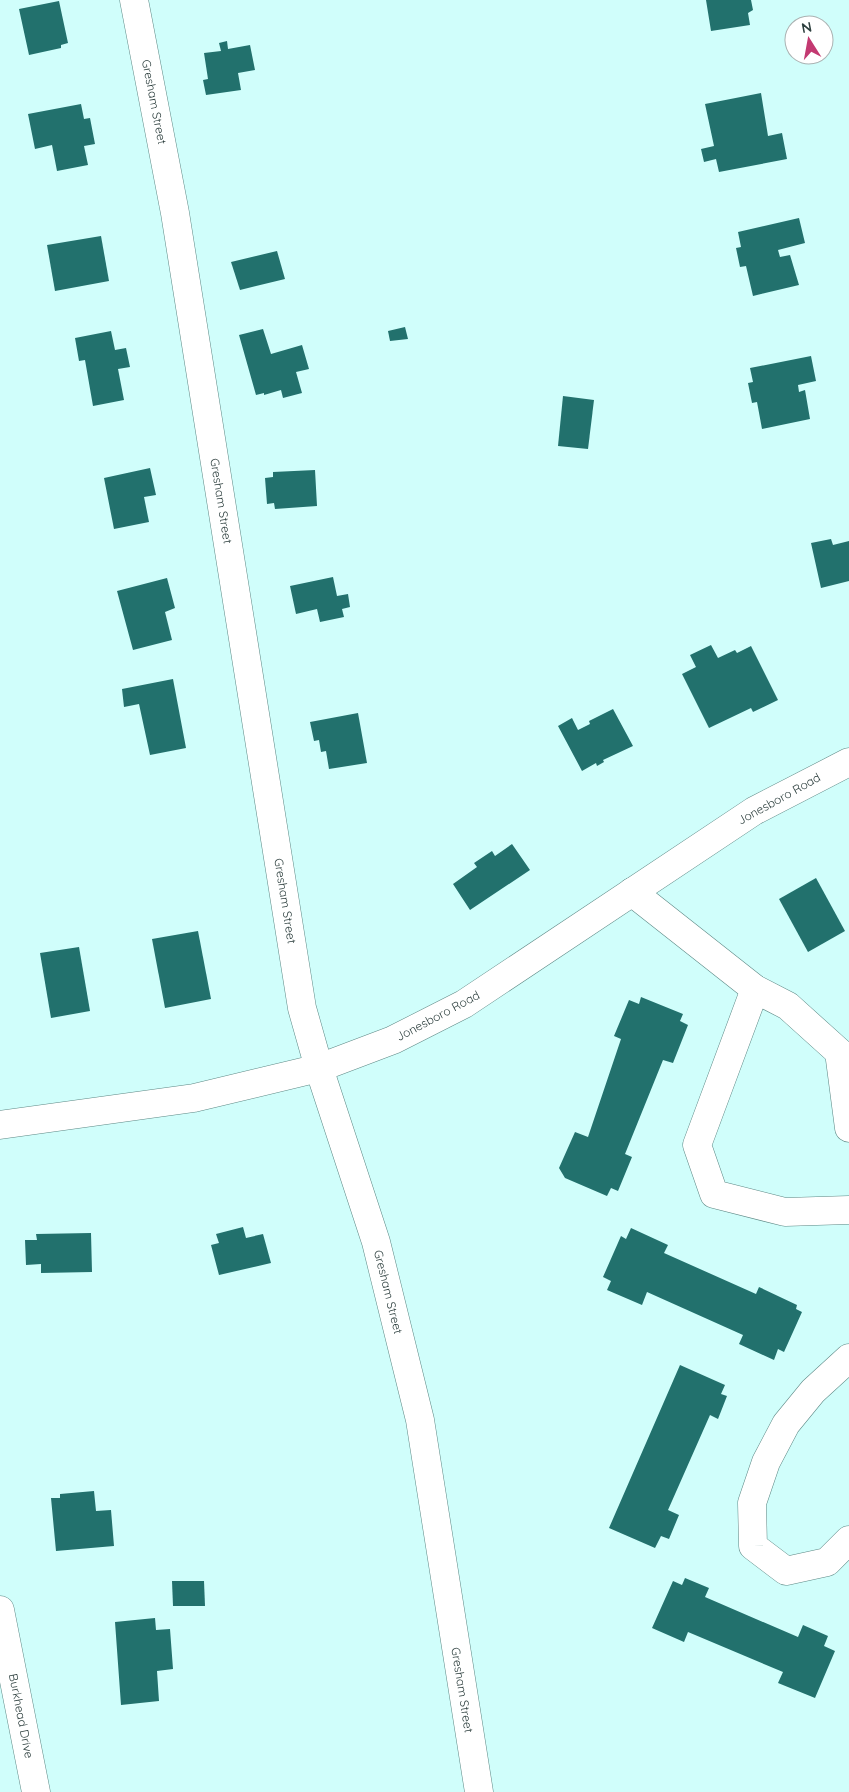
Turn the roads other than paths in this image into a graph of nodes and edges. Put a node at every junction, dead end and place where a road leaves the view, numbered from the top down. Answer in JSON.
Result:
{"nodes":[{"id":1,"x":134,"y":0,"type":"edge"},
{"id":2,"x":849,"y":762,"type":"edge"},
{"id":3,"x":632,"y":892,"type":"junction"},
{"id":4,"x":755,"y":989,"type":"junction"},
{"id":5,"x":319,"y":1068,"type":"junction"},
{"id":6,"x":0,"y":1126,"type":"edge"},
{"id":7,"x":849,"y":1128,"type":"edge"},
{"id":8,"x":849,"y":1210,"type":"edge"},
{"id":9,"x":849,"y":1358,"type":"edge"},
{"id":10,"x":849,"y":1540,"type":"edge"},
{"id":11,"x":0,"y":1610,"type":"edge"},
{"id":12,"x":36,"y":1792,"type":"edge"},
{"id":13,"x":479,"y":1792,"type":"edge"}],
"edges":[{"from":1,"to":5,"type":"street","name":"Gresham Street"},
{"from":2,"to":3,"type":"street","name":"Jonesboro Road"},
{"from":3,"to":4,"type":"street"},
{"from":3,"to":5,"type":"street","name":"Jonesboro Road"},
{"from":4,"to":7,"type":"street"},
{"from":4,"to":8,"type":"street"},
{"from":5,"to":6,"type":"street","name":"Jonesboro Road"},
{"from":5,"to":13,"type":"street","name":"Gresham Street"},
{"from":9,"to":10,"type":"street"},
{"from":11,"to":12,"type":"street","name":"Burkhead Drive"}]}
